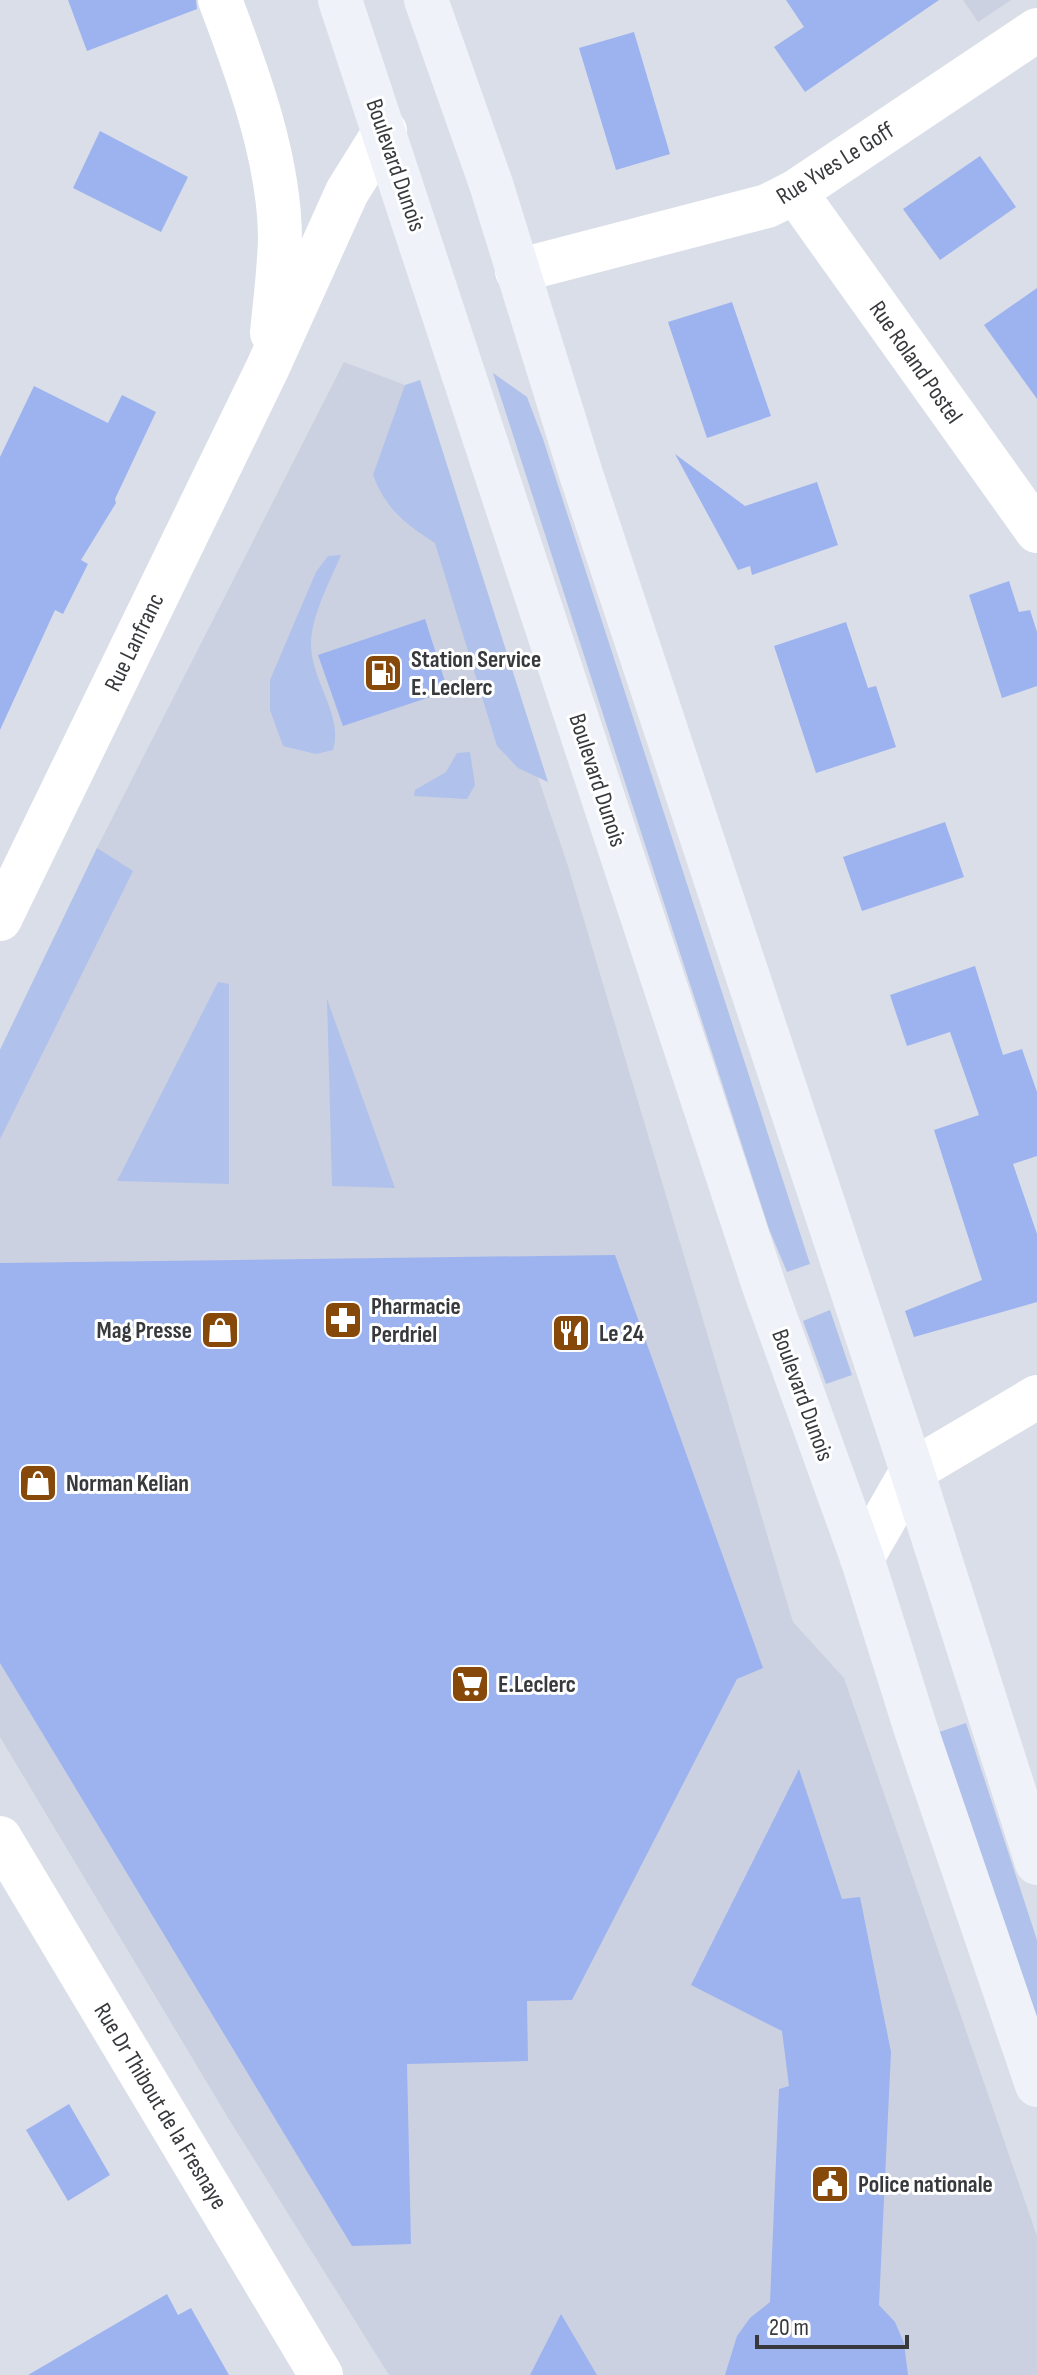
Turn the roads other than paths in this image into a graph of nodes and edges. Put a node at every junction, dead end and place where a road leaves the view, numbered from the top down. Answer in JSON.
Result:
{"nodes":[{"id":1,"x":220,"y":0,"type":"edge"},
{"id":2,"x":340,"y":0,"type":"edge"},
{"id":3,"x":426,"y":0,"type":"edge"},
{"id":4,"x":1037,"y":30,"type":"edge"},
{"id":5,"x":385,"y":131,"type":"junction"},
{"id":6,"x":795,"y":192,"type":"junction"},
{"id":7,"x":517,"y":271,"type":"junction"},
{"id":8,"x":268,"y":367,"type":"junction"},
{"id":9,"x":1037,"y":531,"type":"edge"},
{"id":10,"x":0,"y":919,"type":"edge"},
{"id":11,"x":1037,"y":1397,"type":"edge"},
{"id":12,"x":912,"y":1471,"type":"junction"},
{"id":13,"x":862,"y":1558,"type":"junction"},
{"id":14,"x":0,"y":1838,"type":"edge"},
{"id":15,"x":1037,"y":1863,"type":"edge"},
{"id":16,"x":1037,"y":2085,"type":"edge"},
{"id":17,"x":321,"y":2375,"type":"edge"}],
"edges":[{"from":1,"to":8,"type":"street","name":"Rue Lanfranc"},
{"from":2,"to":5,"type":"main road","name":"Boulevard Dunois"},
{"from":3,"to":7,"type":"main road"},
{"from":4,"to":6,"type":"street","name":"Rue Yves Le Goff"},
{"from":5,"to":8,"type":"street","name":"Rue Lanfranc"},
{"from":5,"to":13,"type":"main road","name":"Boulevard Dunois"},
{"from":6,"to":7,"type":"street","name":"Rue Yves Le Goff"},
{"from":6,"to":9,"type":"street","name":"Rue Roland Postel"},
{"from":7,"to":12,"type":"main road"},
{"from":8,"to":10,"type":"street","name":"Rue Lanfranc"},
{"from":11,"to":12,"type":"street"},
{"from":12,"to":13,"type":"street"},
{"from":12,"to":15,"type":"main road"},
{"from":13,"to":16,"type":"main road","name":"Boulevard Dunois"},
{"from":14,"to":17,"type":"street","name":"Rue Dr Thibout de la Fresnaye"}]}
